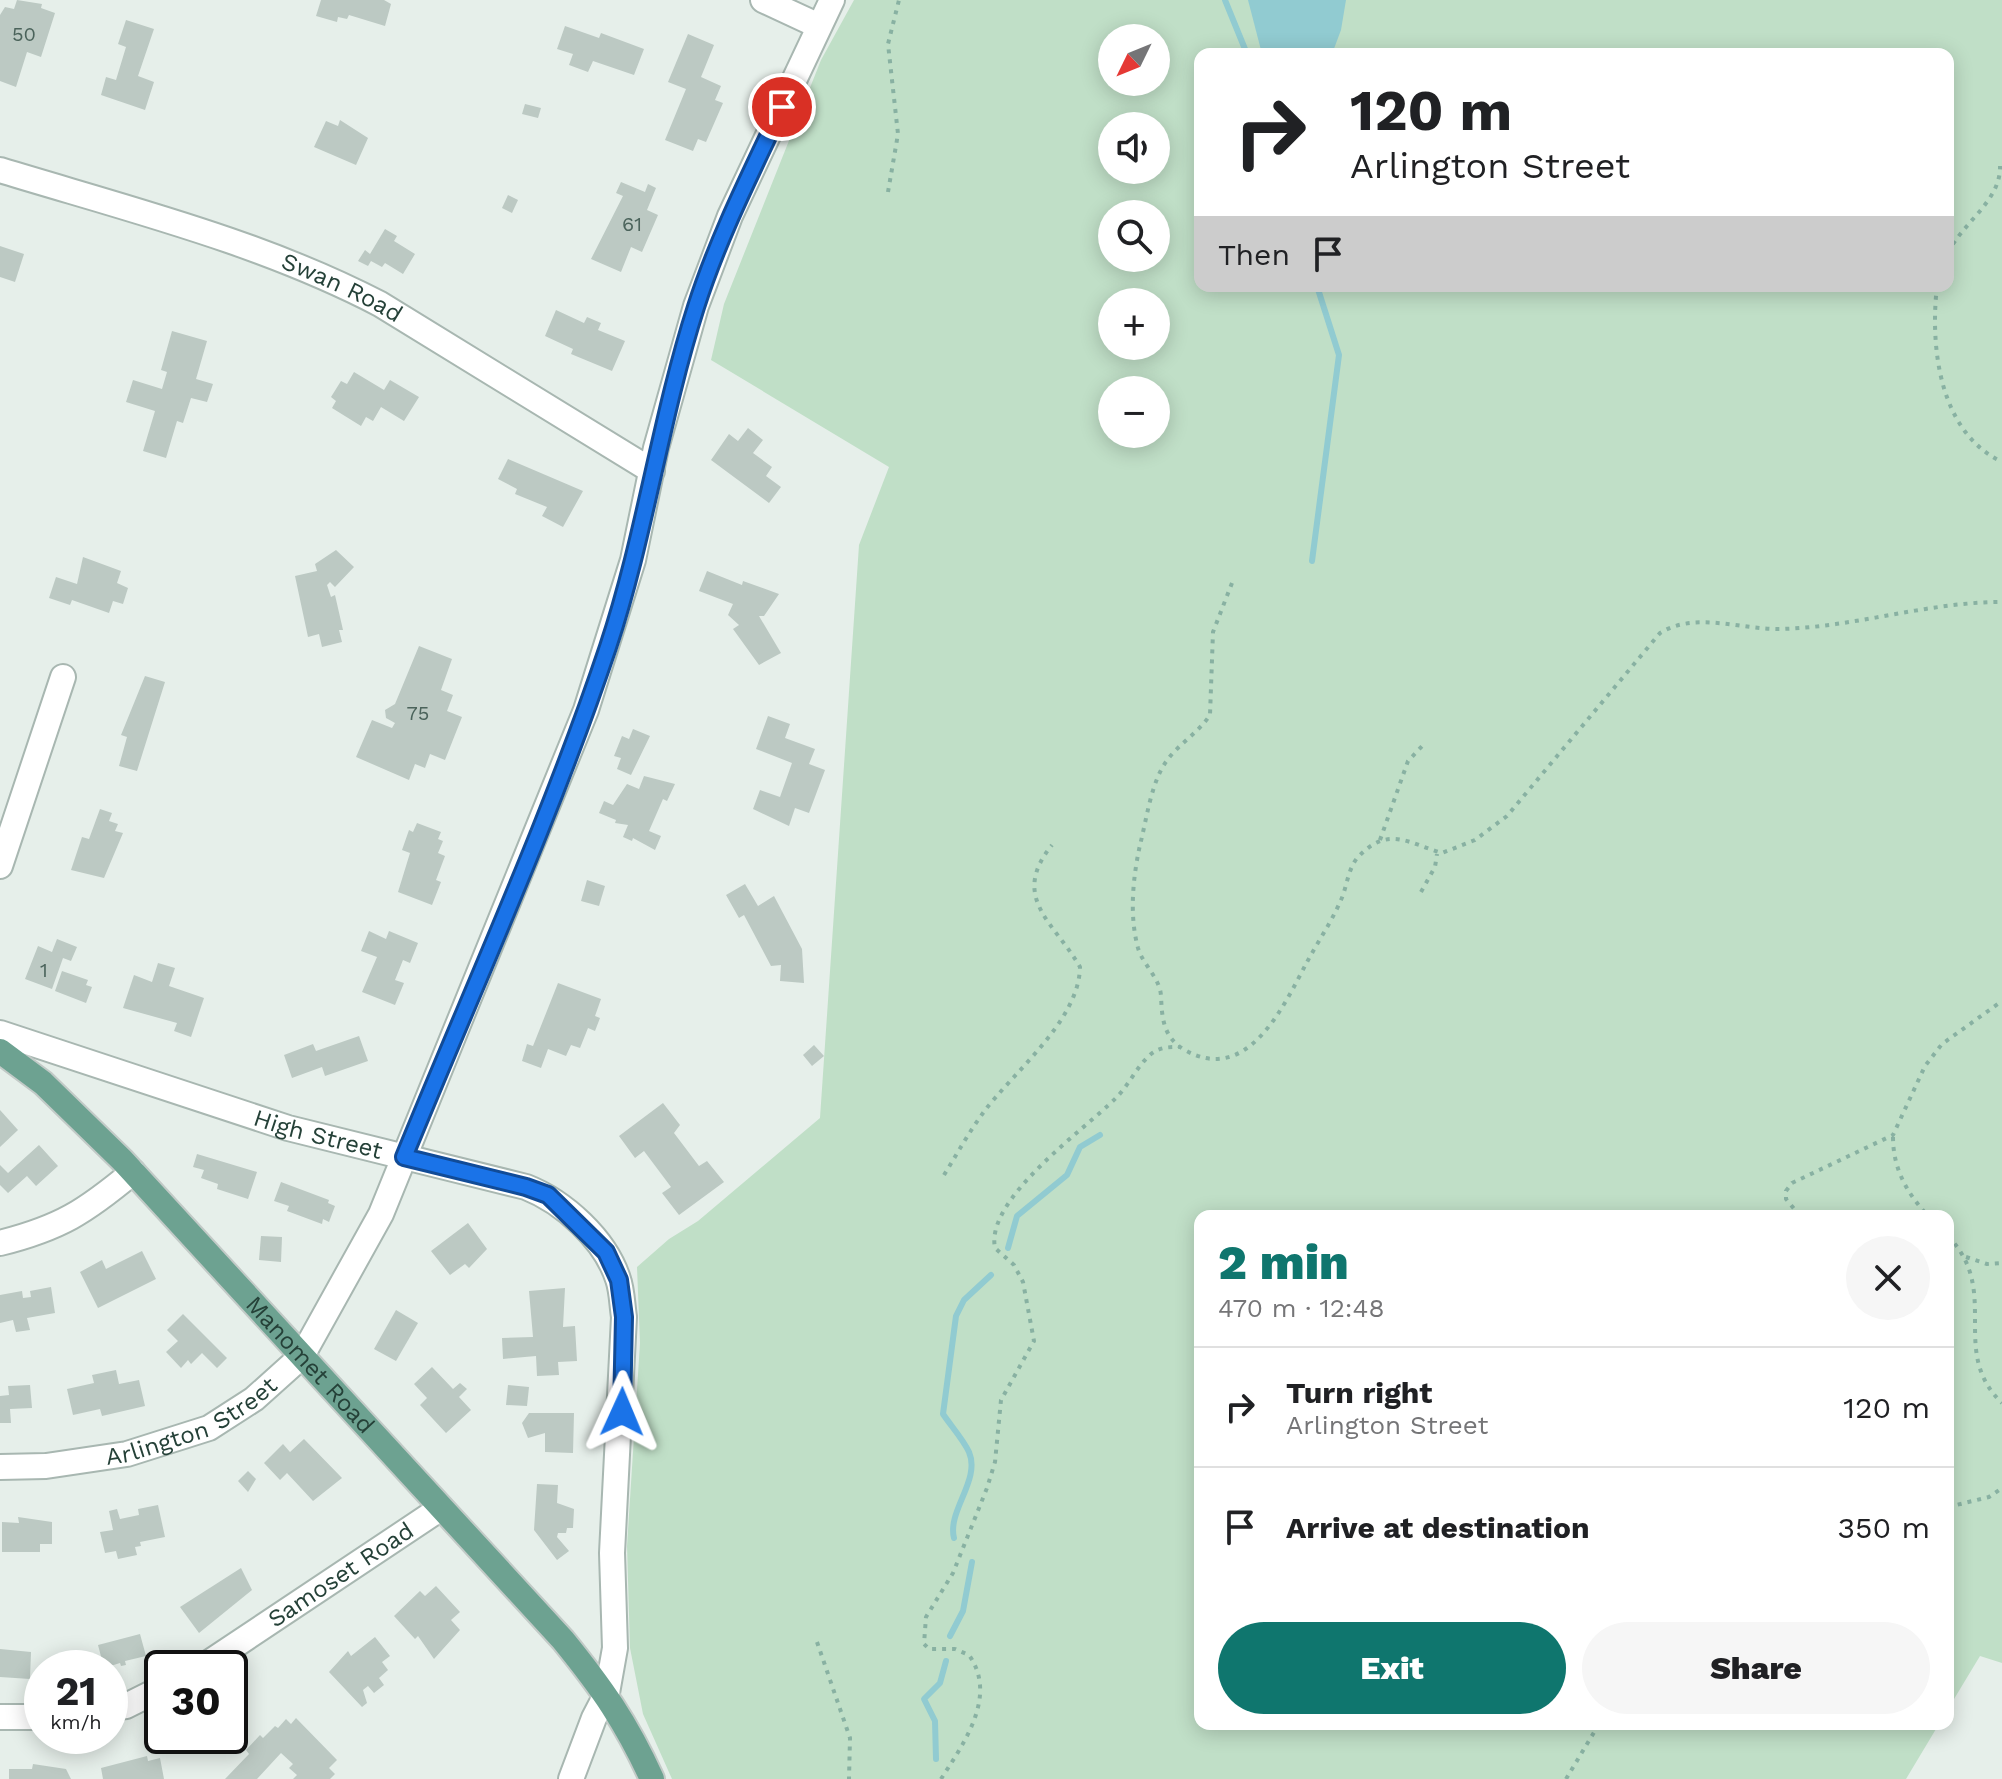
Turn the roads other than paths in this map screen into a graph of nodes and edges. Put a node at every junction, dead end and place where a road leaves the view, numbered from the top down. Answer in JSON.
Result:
{"nodes":[{"id":1,"x":763,"y":0,"type":"edge"},
{"id":2,"x":832,"y":0,"type":"edge"},
{"id":3,"x":819,"y":26,"type":"junction"},
{"id":4,"x":0,"y":170,"type":"edge"},
{"id":5,"x":652,"y":471,"type":"junction"},
{"id":6,"x":63,"y":677,"type":"dead end"},
{"id":7,"x":0,"y":866,"type":"edge"},
{"id":8,"x":0,"y":1033,"type":"edge"},
{"id":9,"x":0,"y":1051,"type":"edge"},
{"id":10,"x":404,"y":1157,"type":"junction"},
{"id":11,"x":133,"y":1172,"type":"junction"},
{"id":12,"x":0,"y":1243,"type":"edge"},
{"id":13,"x":302,"y":1356,"type":"junction"},
{"id":14,"x":0,"y":1467,"type":"edge"},
{"id":15,"x":441,"y":1508,"type":"junction"},
{"id":16,"x":228,"y":1650,"type":"edge"},
{"id":17,"x":607,"y":1693,"type":"junction"},
{"id":18,"x":0,"y":1717,"type":"edge"},
{"id":19,"x":24,"y":1717,"type":"edge"},
{"id":20,"x":571,"y":1779,"type":"edge"},
{"id":21,"x":652,"y":1779,"type":"edge"}],
"edges":[{"from":1,"to":3,"type":"street"},
{"from":2,"to":3,"type":"street","name":"Arlington Street"},
{"from":3,"to":5,"type":"street","name":"Arlington Street"},
{"from":4,"to":5,"type":"street","name":"Swan Road"},
{"from":5,"to":10,"type":"street","name":"Arlington Street"},
{"from":6,"to":7,"type":"street"},
{"from":8,"to":10,"type":"street","name":"High Street"},
{"from":9,"to":11,"type":"main road","name":"Manomet Road"},
{"from":10,"to":13,"type":"street","name":"Arlington Street"},
{"from":10,"to":17,"type":"street","name":"High Street"},
{"from":11,"to":12,"type":"street"},
{"from":11,"to":13,"type":"main road","name":"Manomet Road"},
{"from":13,"to":14,"type":"street","name":"Arlington Street"},
{"from":13,"to":15,"type":"main road","name":"Manomet Road"},
{"from":15,"to":16,"type":"street","name":"Samoset Road"},
{"from":15,"to":17,"type":"main road","name":"Manomet Road"},
{"from":17,"to":20,"type":"street","name":"High Street"},
{"from":17,"to":21,"type":"main road"},
{"from":18,"to":19,"type":"street"}]}
